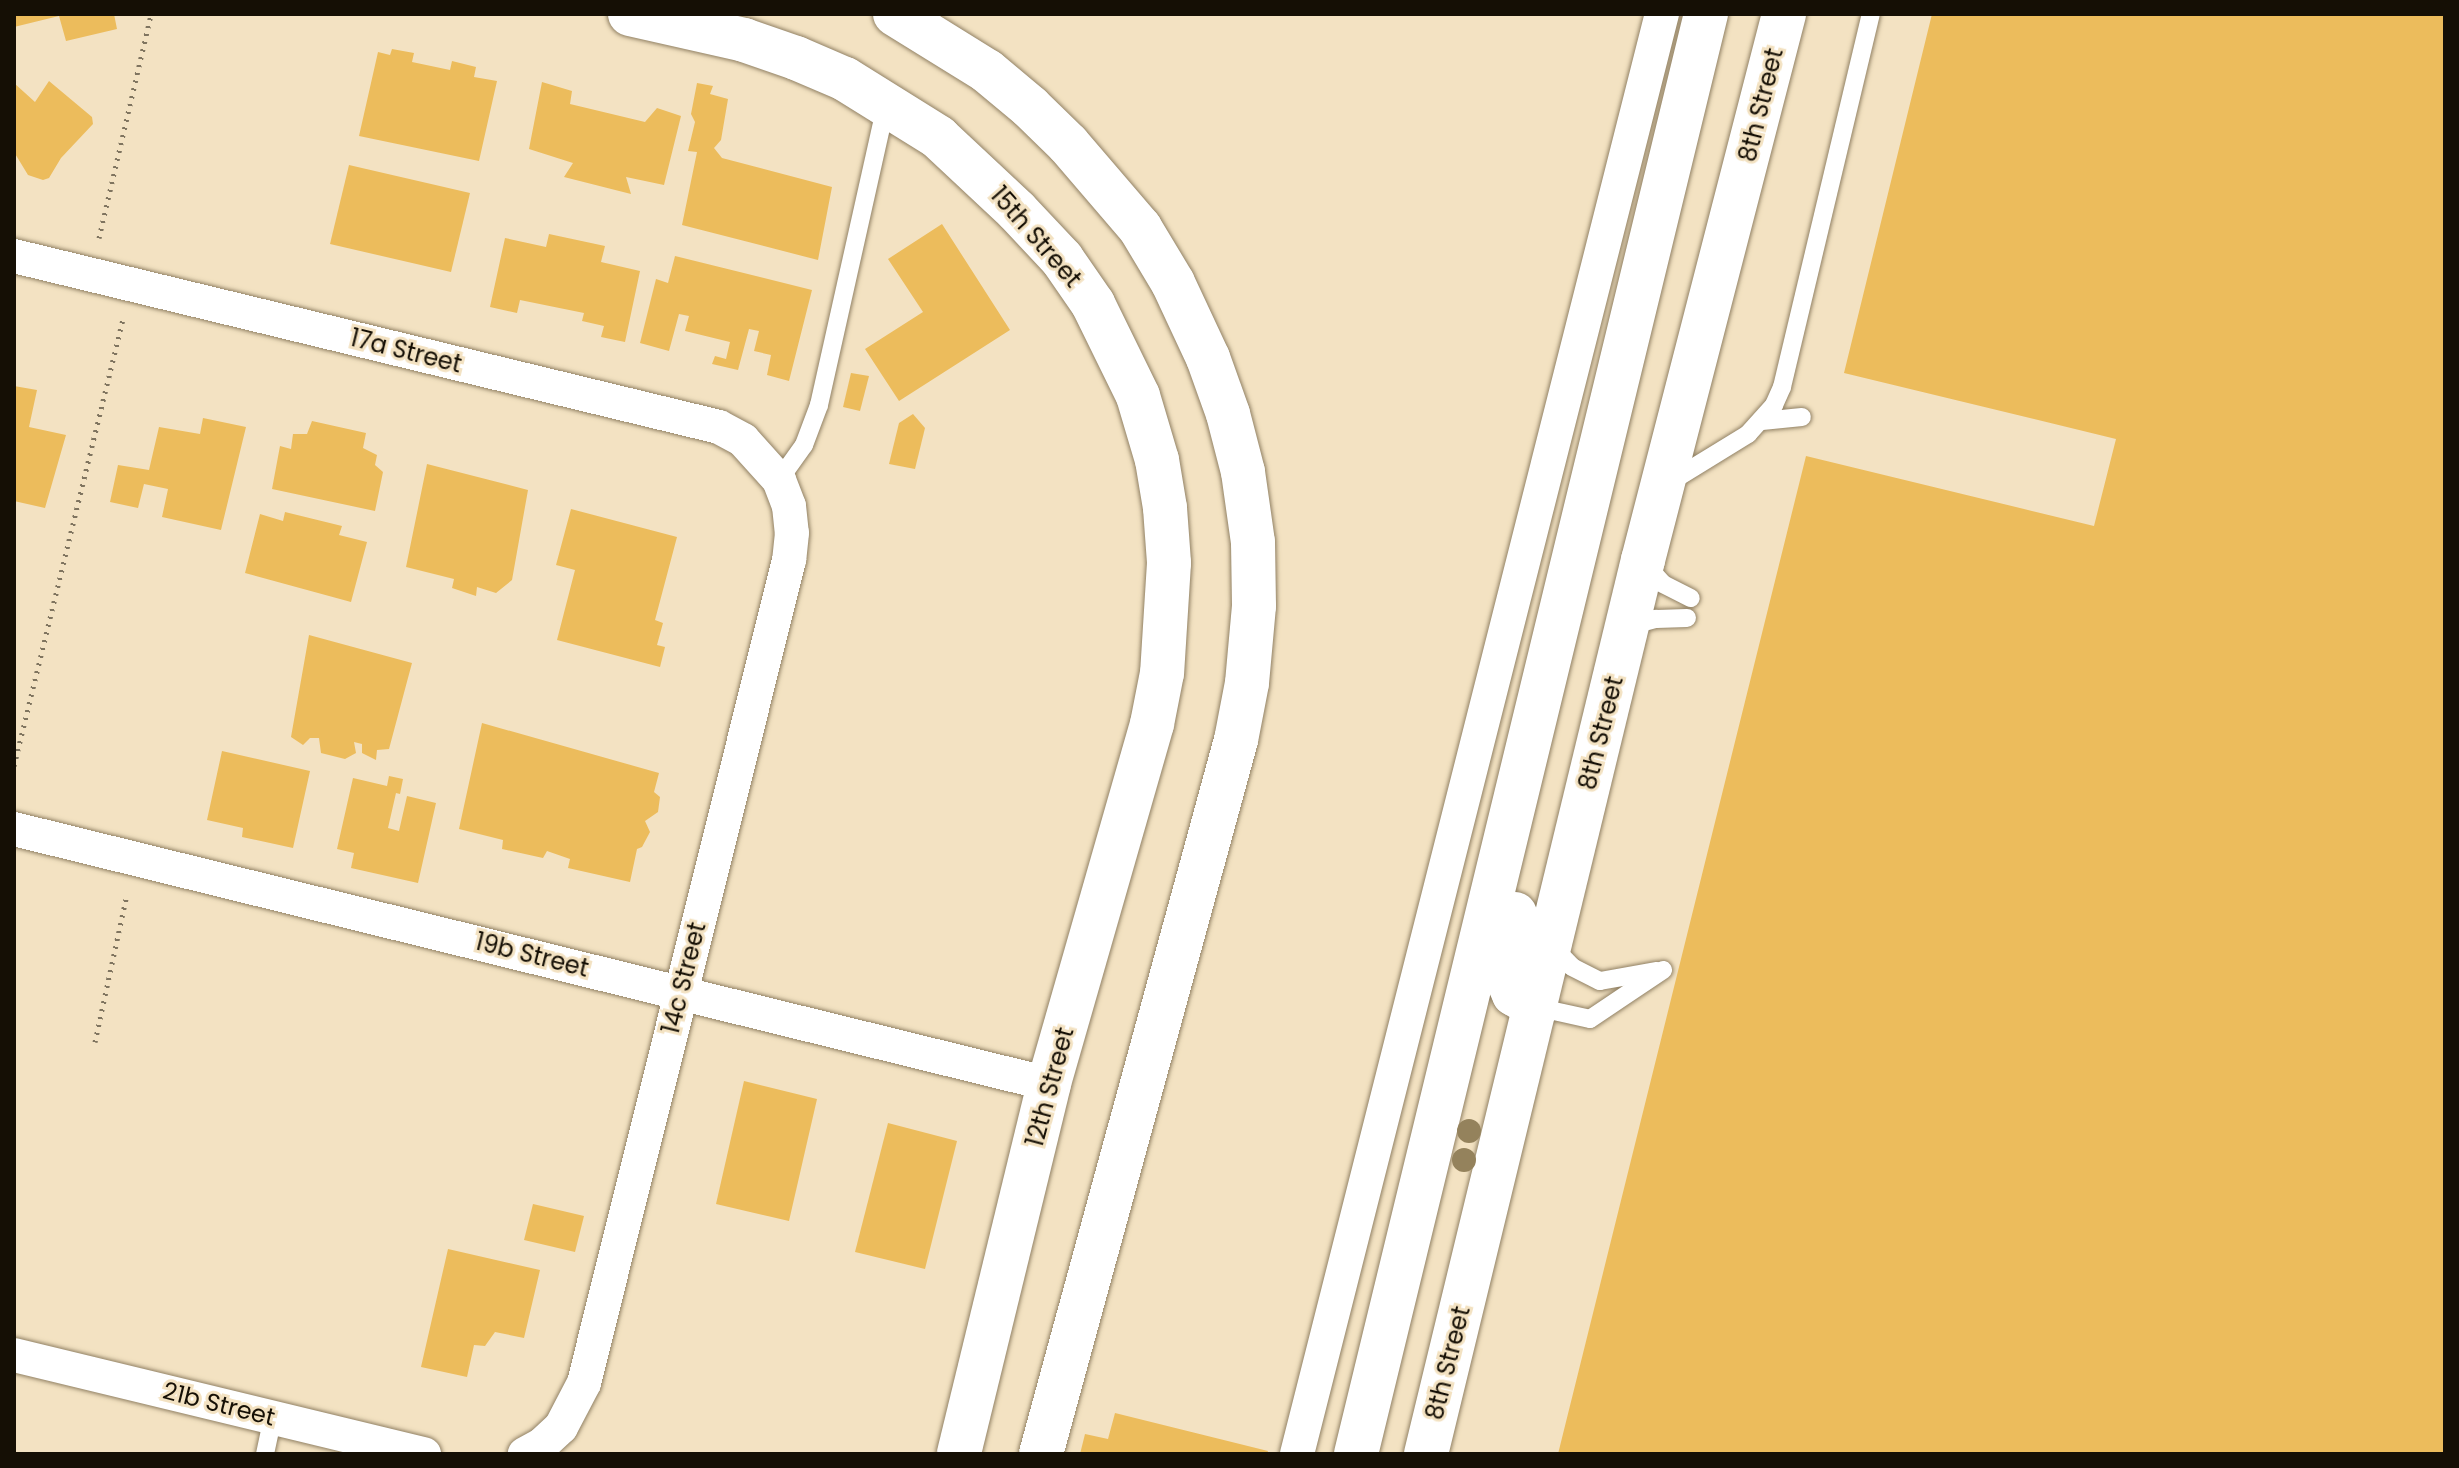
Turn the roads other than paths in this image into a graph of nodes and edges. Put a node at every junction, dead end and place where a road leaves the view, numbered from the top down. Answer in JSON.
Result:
{"nodes":[{"id":1,"x":630,"y":14,"type":"edge"},
{"id":2,"x":895,"y":14,"type":"edge"},
{"id":3,"x":1662,"y":14,"type":"edge"},
{"id":4,"x":1706,"y":14,"type":"edge"},
{"id":5,"x":1784,"y":14,"type":"edge"},
{"id":6,"x":1871,"y":14,"type":"edge"},
{"id":7,"x":887,"y":103,"type":"junction"},
{"id":8,"x":14,"y":256,"type":"edge"},
{"id":9,"x":1802,"y":417,"type":"dead end"},
{"id":10,"x":1762,"y":421,"type":"junction"},
{"id":11,"x":779,"y":480,"type":"junction"},
{"id":12,"x":1664,"y":485,"type":"junction"},
{"id":13,"x":1643,"y":560,"type":"junction"},
{"id":14,"x":1691,"y":598,"type":"dead end"},
{"id":15,"x":1687,"y":618,"type":"dead end"},
{"id":16,"x":1626,"y":627,"type":"junction"},
{"id":17,"x":1152,"y":724,"type":"joint"},
{"id":18,"x":1511,"y":815,"type":"junction"},
{"id":19,"x":14,"y":829,"type":"edge"},
{"id":20,"x":1550,"y":944,"type":"junction"},
{"id":21,"x":680,"y":992,"type":"junction"},
{"id":22,"x":1536,"y":1007,"type":"junction"},
{"id":23,"x":1049,"y":1084,"type":"junction"},
{"id":24,"x":14,"y":1355,"type":"edge"},
{"id":25,"x":972,"y":1402,"type":"junction"},
{"id":26,"x":273,"y":1417,"type":"junction"},
{"id":27,"x":1365,"y":1445,"type":"edge"},
{"id":28,"x":265,"y":1454,"type":"edge"},
{"id":29,"x":424,"y":1454,"type":"edge"},
{"id":30,"x":525,"y":1454,"type":"edge"},
{"id":31,"x":959,"y":1454,"type":"edge"},
{"id":32,"x":983,"y":1454,"type":"edge"},
{"id":33,"x":1041,"y":1454,"type":"edge"},
{"id":34,"x":1297,"y":1454,"type":"edge"},
{"id":35,"x":1426,"y":1454,"type":"edge"}],
"edges":[{"from":1,"to":7,"type":"street","name":"15th Street"},
{"from":2,"to":33,"type":"street"},
{"from":3,"to":34,"type":"street"},
{"from":4,"to":18,"type":"street"},
{"from":5,"to":12,"type":"street","name":"8th Street"},
{"from":6,"to":10,"type":"lane"},
{"from":7,"to":11,"type":"lane"},
{"from":7,"to":17,"type":"street","name":"15th Street"},
{"from":8,"to":11,"type":"street","name":"17a Street"},
{"from":9,"to":10,"type":"lane"},
{"from":10,"to":12,"type":"lane"},
{"from":11,"to":21,"type":"street","name":"14c Street"},
{"from":12,"to":13,"type":"street","name":"8th Street"},
{"from":13,"to":14,"type":"lane"},
{"from":13,"to":16,"type":"street","name":"8th Street"},
{"from":15,"to":16,"type":"lane"},
{"from":16,"to":20,"type":"street","name":"8th Street"},
{"from":17,"to":23,"type":"street","name":"12th Street"},
{"from":18,"to":22,"type":"street"},
{"from":18,"to":27,"type":"street"},
{"from":19,"to":21,"type":"street","name":"19b Street"},
{"from":20,"to":22,"type":"street","name":"8th Street"},
{"from":20,"to":22,"type":"lane"},
{"from":21,"to":23,"type":"street","name":"19b Street"},
{"from":21,"to":30,"type":"street","name":"14c Street"},
{"from":22,"to":35,"type":"street","name":"8th Street"},
{"from":23,"to":25,"type":"street","name":"12th Street"},
{"from":24,"to":26,"type":"street","name":"21b Street"},
{"from":25,"to":31,"type":"street","name":"12th Street"},
{"from":25,"to":32,"type":"street"},
{"from":26,"to":28,"type":"lane"},
{"from":26,"to":29,"type":"street","name":"21b Street"}]}
